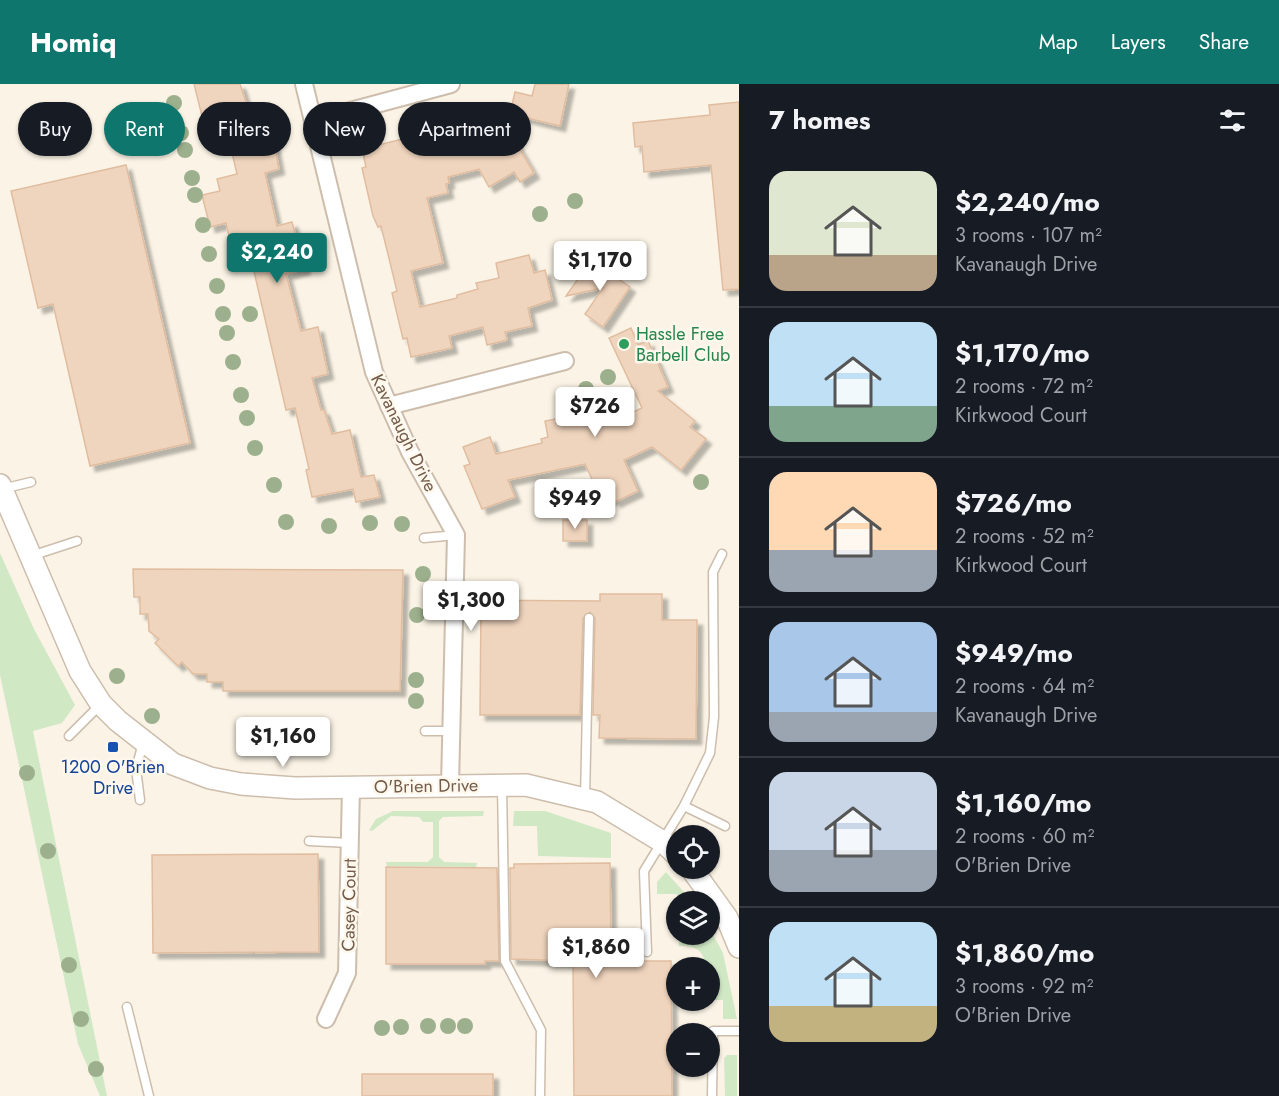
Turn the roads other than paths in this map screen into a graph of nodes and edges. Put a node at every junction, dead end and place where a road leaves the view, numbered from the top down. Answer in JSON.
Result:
{"nodes":[{"id":1,"x":304,"y":84,"type":"edge"},
{"id":2,"x":451,"y":84,"type":"edge"},
{"id":3,"x":308,"y":102,"type":"edge"},
{"id":4,"x":384,"y":102,"type":"edge"},
{"id":5,"x":321,"y":156,"type":"edge"},
{"id":6,"x":565,"y":362,"type":"dead end"},
{"id":7,"x":389,"y":406,"type":"junction"},
{"id":8,"x":31,"y":482,"type":"dead end"},
{"id":9,"x":1,"y":487,"type":"edge"},
{"id":10,"x":456,"y":535,"type":"junction"},
{"id":11,"x":424,"y":538,"type":"dead end"},
{"id":12,"x":77,"y":541,"type":"dead end"},
{"id":13,"x":722,"y":554,"type":"dead end"},
{"id":14,"x":30,"y":556,"type":"junction"},
{"id":15,"x":589,"y":618,"type":"dead end"},
{"id":16,"x":101,"y":704,"type":"junction"},
{"id":17,"x":425,"y":731,"type":"dead end"},
{"id":18,"x":452,"y":731,"type":"junction"},
{"id":19,"x":69,"y":736,"type":"dead end"},
{"id":20,"x":143,"y":742,"type":"junction"},
{"id":21,"x":450,"y":785,"type":"junction"},
{"id":22,"x":502,"y":785,"type":"junction"},
{"id":23,"x":351,"y":787,"type":"junction"},
{"id":24,"x":585,"y":799,"type":"junction"},
{"id":25,"x":140,"y":800,"type":"dead end"},
{"id":26,"x":684,"y":806,"type":"junction"},
{"id":27,"x":678,"y":825,"type":"edge"},
{"id":28,"x":725,"y":826,"type":"dead end"},
{"id":29,"x":309,"y":841,"type":"dead end"},
{"id":30,"x":350,"y":843,"type":"junction"},
{"id":31,"x":666,"y":845,"type":"edge"},
{"id":32,"x":666,"y":852,"type":"edge"},
{"id":33,"x":699,"y":879,"type":"edge"},
{"id":34,"x":735,"y":927,"type":"edge"},
{"id":35,"x":739,"y":947,"type":"edge"},
{"id":36,"x":647,"y":952,"type":"dead end"},
{"id":37,"x":127,"y":1007,"type":"dead end"},
{"id":38,"x":326,"y":1019,"type":"dead end"},
{"id":39,"x":739,"y":1031,"type":"edge"},
{"id":40,"x":149,"y":1096,"type":"edge"},
{"id":41,"x":540,"y":1096,"type":"edge"},
{"id":42,"x":712,"y":1096,"type":"edge"}],
"edges":[{"from":1,"to":3,"type":"street","name":"Kavanaugh Drive"},
{"from":2,"to":4,"type":"street"},
{"from":5,"to":7,"type":"street","name":"Kavanaugh Drive"},
{"from":6,"to":7,"type":"street"},
{"from":7,"to":10,"type":"street","name":"Kavanaugh Drive"},
{"from":8,"to":9,"type":"lane"},
{"from":9,"to":14,"type":"street","name":"O'Brien Drive"},
{"from":10,"to":11,"type":"lane"},
{"from":10,"to":18,"type":"street"},
{"from":12,"to":14,"type":"lane"},
{"from":13,"to":26,"type":"lane"},
{"from":14,"to":16,"type":"street","name":"O'Brien Drive"},
{"from":15,"to":24,"type":"lane"},
{"from":16,"to":19,"type":"lane"},
{"from":16,"to":20,"type":"street","name":"O'Brien Drive"},
{"from":17,"to":18,"type":"lane"},
{"from":18,"to":21,"type":"street"},
{"from":20,"to":23,"type":"street","name":"O'Brien Drive"},
{"from":20,"to":25,"type":"lane"},
{"from":21,"to":22,"type":"street","name":"O'Brien Drive"},
{"from":21,"to":23,"type":"street","name":"O'Brien Drive"},
{"from":22,"to":24,"type":"street","name":"O'Brien Drive"},
{"from":22,"to":41,"type":"lane"},
{"from":23,"to":30,"type":"street","name":"Casey Court"},
{"from":24,"to":31,"type":"street","name":"O'Brien Drive"},
{"from":26,"to":27,"type":"lane"},
{"from":26,"to":28,"type":"lane"},
{"from":29,"to":30,"type":"lane"},
{"from":30,"to":38,"type":"street","name":"Casey Court"},
{"from":32,"to":36,"type":"lane"},
{"from":33,"to":34,"type":"street"},
{"from":34,"to":35,"type":"street"},
{"from":37,"to":40,"type":"lane"},
{"from":39,"to":42,"type":"lane"}]}
